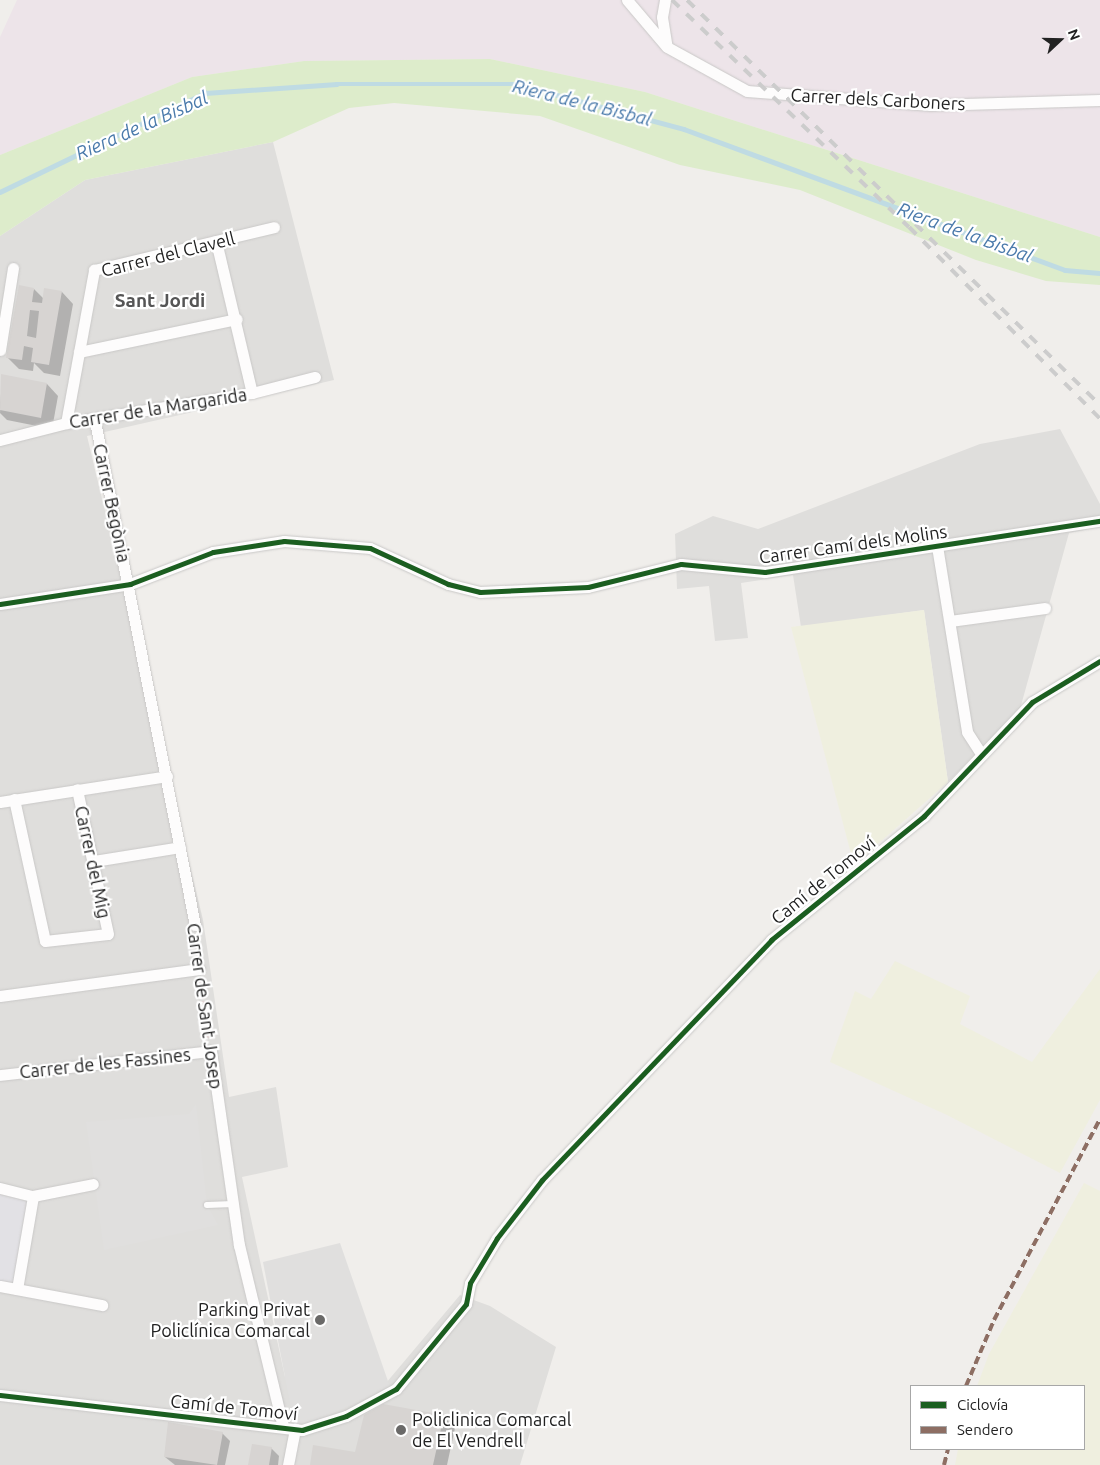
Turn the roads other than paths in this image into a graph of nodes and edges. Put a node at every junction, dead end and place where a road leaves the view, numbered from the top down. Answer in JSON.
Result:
{"nodes":[{"id":1,"x":627,"y":0,"type":"edge"},
{"id":2,"x":664,"y":0,"type":"edge"},
{"id":3,"x":667,"y":47,"type":"junction"},
{"id":4,"x":1100,"y":100,"type":"edge"},
{"id":5,"x":274,"y":227,"type":"dead end"},
{"id":6,"x":216,"y":242,"type":"junction"},
{"id":7,"x":14,"y":268,"type":"dead end"},
{"id":8,"x":237,"y":319,"type":"junction"},
{"id":9,"x":0,"y":350,"type":"edge"},
{"id":10,"x":79,"y":352,"type":"junction"},
{"id":11,"x":315,"y":377,"type":"dead end"},
{"id":12,"x":252,"y":392,"type":"junction"},
{"id":13,"x":95,"y":421,"type":"junction"},
{"id":14,"x":66,"y":423,"type":"junction"},
{"id":15,"x":0,"y":440,"type":"edge"},
{"id":16,"x":1100,"y":522,"type":"edge"},
{"id":17,"x":938,"y":546,"type":"junction"},
{"id":18,"x":130,"y":584,"type":"junction"},
{"id":19,"x":0,"y":604,"type":"edge"},
{"id":20,"x":1044,"y":608,"type":"dead end"},
{"id":21,"x":950,"y":621,"type":"junction"},
{"id":22,"x":1100,"y":662,"type":"edge"},
{"id":23,"x":982,"y":756,"type":"junction"},
{"id":24,"x":167,"y":776,"type":"junction"},
{"id":25,"x":77,"y":789,"type":"junction"},
{"id":26,"x":14,"y":800,"type":"junction"},
{"id":27,"x":0,"y":802,"type":"edge"},
{"id":28,"x":180,"y":847,"type":"junction"},
{"id":29,"x":94,"y":861,"type":"junction"},
{"id":30,"x":194,"y":926,"type":"road end"},
{"id":31,"x":199,"y":969,"type":"road end"},
{"id":32,"x":0,"y":996,"type":"edge"},
{"id":33,"x":211,"y":1051,"type":"joint"},
{"id":34,"x":0,"y":1075,"type":"edge"},
{"id":35,"x":92,"y":1184,"type":"dead end"},
{"id":36,"x":0,"y":1188,"type":"edge"},
{"id":37,"x":33,"y":1196,"type":"junction"},
{"id":38,"x":235,"y":1204,"type":"junction"},
{"id":39,"x":207,"y":1205,"type":"dead end"},
{"id":40,"x":0,"y":1286,"type":"edge"},
{"id":41,"x":17,"y":1289,"type":"junction"},
{"id":42,"x":102,"y":1305,"type":"dead end"},
{"id":43,"x":0,"y":1395,"type":"edge"},
{"id":44,"x":289,"y":1428,"type":"junction"},
{"id":45,"x":288,"y":1465,"type":"edge"}],
"edges":[{"from":1,"to":3,"type":"street","name":"Carrer dels Carboners"},
{"from":2,"to":3,"type":"street"},
{"from":3,"to":4,"type":"street","name":"Carrer dels Carboners"},
{"from":5,"to":6,"type":"street","name":"Carrer del Clavell"},
{"from":6,"to":8,"type":"street"},
{"from":6,"to":10,"type":"street","name":"Carrer del Clavell"},
{"from":7,"to":9,"type":"street"},
{"from":8,"to":10,"type":"street"},
{"from":8,"to":12,"type":"street"},
{"from":10,"to":14,"type":"street","name":"Carrer del Clavell"},
{"from":11,"to":12,"type":"street","name":"Carrer de la Margarida"},
{"from":12,"to":13,"type":"street","name":"Carrer de la Margarida"},
{"from":13,"to":14,"type":"street","name":"Carrer de la Margarida"},
{"from":13,"to":18,"type":"street","name":"Carrer Begònia"},
{"from":14,"to":15,"type":"street","name":"Carrer de la Margarida"},
{"from":16,"to":17,"type":"street","name":"Carrer Camí dels Molins"},
{"from":17,"to":18,"type":"street","name":"Carrer Camí dels Molins"},
{"from":17,"to":21,"type":"street"},
{"from":18,"to":19,"type":"street","name":"Carrer Camí dels Molins"},
{"from":18,"to":24,"type":"street","name":"Carrer de Sant Josep"},
{"from":20,"to":21,"type":"street"},
{"from":21,"to":23,"type":"street"},
{"from":22,"to":23,"type":"street","name":"Camí de Tomoví"},
{"from":23,"to":44,"type":"street","name":"Camí de Tomoví"},
{"from":24,"to":25,"type":"street"},
{"from":24,"to":28,"type":"street","name":"Carrer de Sant Josep"},
{"from":25,"to":26,"type":"street"},
{"from":25,"to":29,"type":"street","name":"Carrer del Mig"},
{"from":26,"to":27,"type":"street"},
{"from":26,"to":29,"type":"street","name":"Carrer del Mig"},
{"from":28,"to":29,"type":"street"},
{"from":28,"to":30,"type":"street","name":"Carrer de Sant Josep"},
{"from":31,"to":32,"type":"street"},
{"from":33,"to":34,"type":"street","name":"Carrer de les Fassines"},
{"from":33,"to":38,"type":"street","name":"Carrer de Sant Josep"},
{"from":35,"to":37,"type":"street"},
{"from":36,"to":37,"type":"street"},
{"from":37,"to":41,"type":"street"},
{"from":38,"to":39,"type":"lane"},
{"from":38,"to":44,"type":"street","name":"Carrer de Sant Josep"},
{"from":40,"to":41,"type":"street"},
{"from":41,"to":42,"type":"street"},
{"from":43,"to":44,"type":"street","name":"Camí de Tomoví"},
{"from":44,"to":45,"type":"street","name":"Carrer de Sant Josep"}]}
